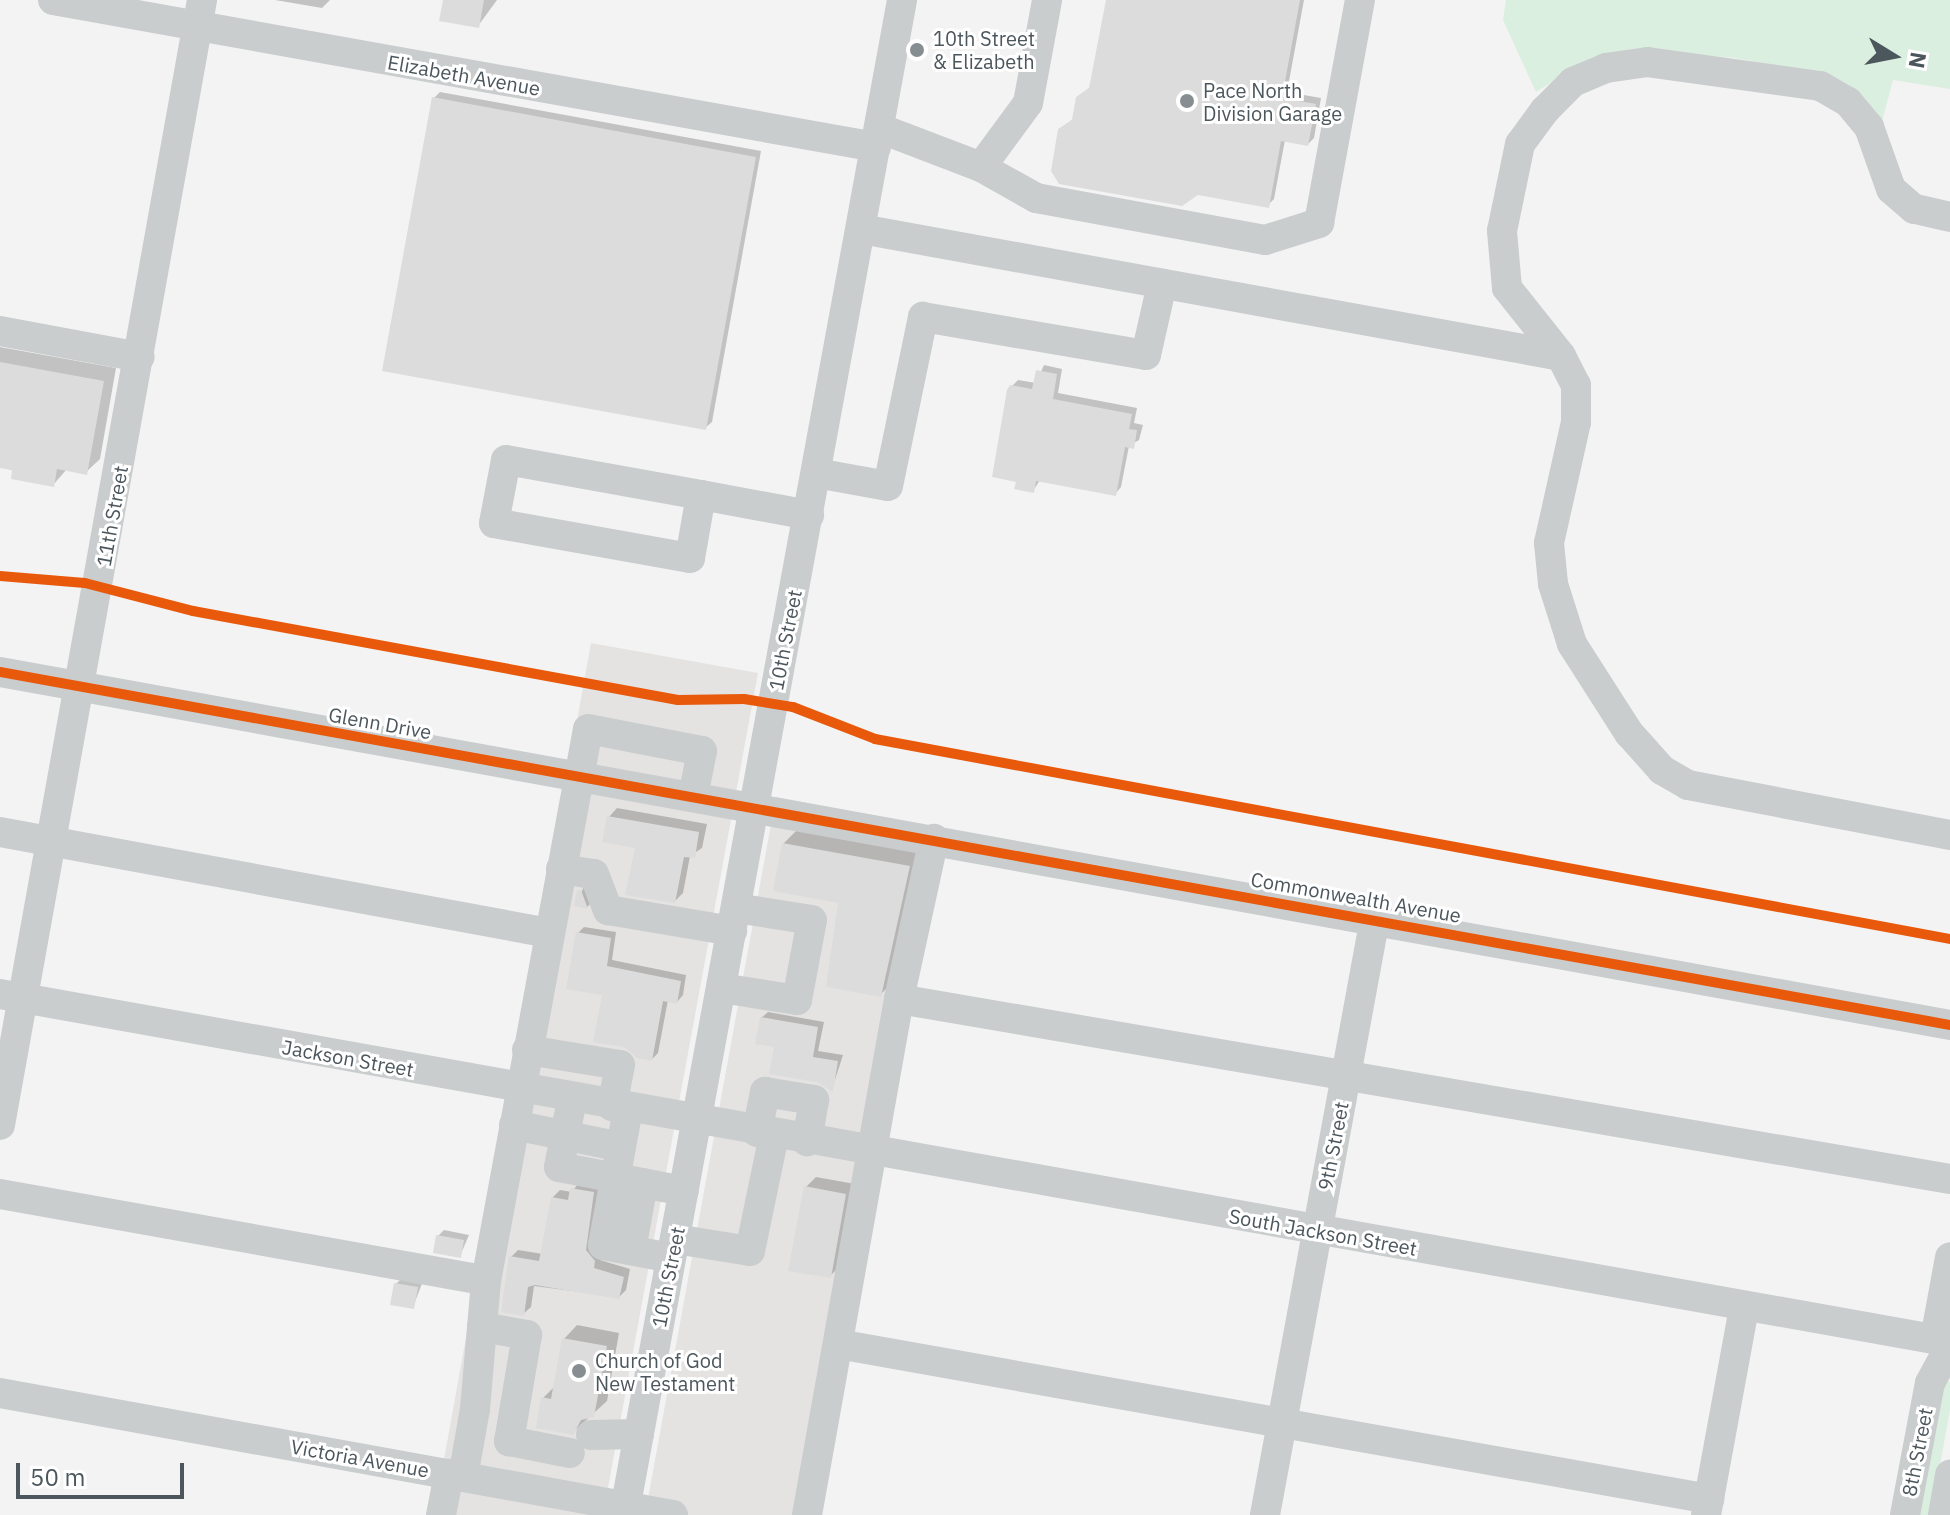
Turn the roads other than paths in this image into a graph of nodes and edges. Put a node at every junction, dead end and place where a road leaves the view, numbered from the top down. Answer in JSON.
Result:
{"nodes":[{"id":1,"x":53,"y":0,"type":"edge"},
{"id":2,"x":902,"y":0,"type":"edge"},
{"id":3,"x":1047,"y":0,"type":"edge"},
{"id":4,"x":1360,"y":0,"type":"edge"},
{"id":5,"x":199,"y":14,"type":"edge"},
{"id":6,"x":877,"y":138,"type":"junction"},
{"id":7,"x":981,"y":167,"type":"junction"},
{"id":8,"x":1950,"y":217,"type":"edge"},
{"id":9,"x":861,"y":229,"type":"junction"},
{"id":10,"x":1162,"y":284,"type":"junction"},
{"id":11,"x":0,"y":331,"type":"edge"},
{"id":12,"x":1561,"y":356,"type":"junction"},
{"id":13,"x":140,"y":357,"type":"junction"},
{"id":14,"x":816,"y":473,"type":"junction"},
{"id":15,"x":701,"y":495,"type":"junction"},
{"id":16,"x":809,"y":515,"type":"junction"},
{"id":17,"x":0,"y":672,"type":"edge"},
{"id":18,"x":81,"y":687,"type":"junction"},
{"id":19,"x":579,"y":777,"type":"junction"},
{"id":20,"x":693,"y":797,"type":"junction"},
{"id":21,"x":754,"y":808,"type":"junction"},
{"id":22,"x":0,"y":832,"type":"edge"},
{"id":23,"x":1950,"y":835,"type":"edge"},
{"id":24,"x":934,"y":839,"type":"junction"},
{"id":25,"x":52,"y":842,"type":"junction"},
{"id":26,"x":561,"y":869,"type":"junction"},
{"id":27,"x":1375,"y":918,"type":"junction"},
{"id":28,"x":734,"y":920,"type":"junction"},
{"id":29,"x":549,"y":933,"type":"junction"},
{"id":30,"x":721,"y":988,"type":"junction"},
{"id":31,"x":11,"y":996,"type":"edge"},
{"id":32,"x":899,"y":999,"type":"junction"},
{"id":33,"x":1950,"y":1025,"type":"edge"},
{"id":34,"x":527,"y":1050,"type":"junction"},
{"id":35,"x":1346,"y":1076,"type":"junction"},
{"id":36,"x":520,"y":1089,"type":"junction"},
{"id":37,"x":572,"y":1099,"type":"junction"},
{"id":38,"x":620,"y":1107,"type":"junction"},
{"id":39,"x":696,"y":1121,"type":"junction"},
{"id":40,"x":0,"y":1125,"type":"edge"},
{"id":41,"x":514,"y":1125,"type":"junction"},
{"id":42,"x":766,"y":1134,"type":"junction"},
{"id":43,"x":565,"y":1135,"type":"junction"},
{"id":44,"x":807,"y":1141,"type":"junction"},
{"id":45,"x":621,"y":1147,"type":"junction"},
{"id":46,"x":871,"y":1153,"type":"junction"},
{"id":47,"x":1950,"y":1179,"type":"edge"},
{"id":48,"x":629,"y":1180,"type":"junction"},
{"id":49,"x":684,"y":1191,"type":"junction"},
{"id":50,"x":0,"y":1194,"type":"edge"},
{"id":51,"x":1317,"y":1230,"type":"junction"},
{"id":52,"x":673,"y":1248,"type":"junction"},
{"id":53,"x":1950,"y":1257,"type":"edge"},
{"id":54,"x":486,"y":1281,"type":"junction"},
{"id":55,"x":1744,"y":1307,"type":"junction"},
{"id":56,"x":482,"y":1327,"type":"junction"},
{"id":57,"x":1945,"y":1342,"type":"edge"},
{"id":58,"x":838,"y":1344,"type":"junction"},
{"id":59,"x":0,"y":1393,"type":"edge"},
{"id":60,"x":1282,"y":1425,"type":"junction"},
{"id":61,"x":639,"y":1434,"type":"junction"},
{"id":62,"x":579,"y":1444,"type":"junction"},
{"id":63,"x":1950,"y":1475,"type":"edge"},
{"id":64,"x":456,"y":1476,"type":"junction"},
{"id":65,"x":554,"y":1493,"type":"junction"},
{"id":66,"x":1708,"y":1507,"type":"edge"},
{"id":67,"x":625,"y":1511,"type":"edge"},
{"id":68,"x":441,"y":1515,"type":"edge"},
{"id":69,"x":673,"y":1515,"type":"edge"},
{"id":70,"x":807,"y":1515,"type":"edge"},
{"id":71,"x":1265,"y":1515,"type":"edge"},
{"id":72,"x":1905,"y":1515,"type":"edge"},
{"id":73,"x":1943,"y":1515,"type":"edge"}],
"edges":[{"from":1,"to":5,"type":"street","name":"Elizabeth Avenue"},
{"from":2,"to":6,"type":"street","name":"10th Street"},
{"from":3,"to":7,"type":"street"},
{"from":4,"to":7,"type":"street","name":"Elizabeth Avenue"},
{"from":5,"to":6,"type":"street","name":"Elizabeth Avenue"},
{"from":5,"to":13,"type":"street","name":"11th Street"},
{"from":6,"to":7,"type":"street","name":"Elizabeth Avenue"},
{"from":6,"to":9,"type":"street","name":"10th Street"},
{"from":8,"to":12,"type":"street"},
{"from":9,"to":10,"type":"street"},
{"from":9,"to":14,"type":"street","name":"10th Street"},
{"from":10,"to":12,"type":"street"},
{"from":10,"to":14,"type":"street"},
{"from":11,"to":13,"type":"street"},
{"from":12,"to":23,"type":"street"},
{"from":13,"to":18,"type":"street","name":"11th Street"},
{"from":14,"to":16,"type":"street","name":"10th Street"},
{"from":15,"to":15,"type":"street"},
{"from":15,"to":16,"type":"street"},
{"from":16,"to":21,"type":"street","name":"10th Street"},
{"from":17,"to":18,"type":"street","name":"Glenn Drive"},
{"from":18,"to":19,"type":"street","name":"Glenn Drive"},
{"from":18,"to":25,"type":"street","name":"11th Street"},
{"from":19,"to":20,"type":"street","name":"Glenn Drive"},
{"from":19,"to":20,"type":"street"},
{"from":19,"to":26,"type":"street"},
{"from":20,"to":21,"type":"street","name":"Glenn Drive"},
{"from":21,"to":24,"type":"street","name":"Commonwealth Avenue"},
{"from":21,"to":28,"type":"street","name":"10th Street"},
{"from":22,"to":25,"type":"street"},
{"from":24,"to":27,"type":"street","name":"Commonwealth Avenue"},
{"from":24,"to":32,"type":"street"},
{"from":25,"to":29,"type":"street"},
{"from":25,"to":31,"type":"street","name":"11th Street"},
{"from":26,"to":28,"type":"street"},
{"from":26,"to":29,"type":"street"},
{"from":27,"to":33,"type":"street","name":"Commonwealth Avenue"},
{"from":27,"to":35,"type":"street","name":"9th Street"},
{"from":28,"to":30,"type":"street","name":"10th Street"},
{"from":28,"to":30,"type":"street"},
{"from":29,"to":34,"type":"street"},
{"from":30,"to":39,"type":"street","name":"10th Street"},
{"from":31,"to":36,"type":"street","name":"Jackson Street"},
{"from":31,"to":40,"type":"street","name":"11th Street"},
{"from":32,"to":35,"type":"street"},
{"from":32,"to":46,"type":"street"},
{"from":34,"to":36,"type":"street"},
{"from":34,"to":38,"type":"street"},
{"from":35,"to":47,"type":"street"},
{"from":35,"to":51,"type":"street","name":"9th Street"},
{"from":36,"to":37,"type":"street","name":"Jackson Street"},
{"from":36,"to":41,"type":"street"},
{"from":37,"to":38,"type":"street","name":"Jackson Street"},
{"from":37,"to":43,"type":"street"},
{"from":38,"to":39,"type":"street","name":"Jackson Street"},
{"from":38,"to":45,"type":"street"},
{"from":39,"to":42,"type":"street","name":"South Jackson Street"},
{"from":39,"to":49,"type":"street","name":"10th Street"},
{"from":41,"to":43,"type":"street"},
{"from":41,"to":54,"type":"street"},
{"from":42,"to":44,"type":"street","name":"South Jackson Street"},
{"from":42,"to":44,"type":"street"},
{"from":42,"to":52,"type":"street"},
{"from":43,"to":45,"type":"street"},
{"from":43,"to":48,"type":"street"},
{"from":44,"to":46,"type":"street","name":"South Jackson Street"},
{"from":45,"to":48,"type":"street"},
{"from":46,"to":51,"type":"street","name":"South Jackson Street"},
{"from":46,"to":58,"type":"street"},
{"from":48,"to":49,"type":"street"},
{"from":48,"to":52,"type":"street"},
{"from":49,"to":52,"type":"street","name":"10th Street"},
{"from":50,"to":54,"type":"street"},
{"from":51,"to":55,"type":"street","name":"South Jackson Street"},
{"from":51,"to":60,"type":"street","name":"9th Street"},
{"from":52,"to":61,"type":"street","name":"10th Street"},
{"from":53,"to":57,"type":"street","name":"8th Street"},
{"from":54,"to":56,"type":"street"},
{"from":55,"to":57,"type":"street","name":"South Jackson Street"},
{"from":55,"to":66,"type":"street"},
{"from":56,"to":62,"type":"street"},
{"from":56,"to":64,"type":"street"},
{"from":57,"to":72,"type":"street","name":"8th Street"},
{"from":58,"to":60,"type":"street"},
{"from":58,"to":70,"type":"street"},
{"from":59,"to":64,"type":"street","name":"Victoria Avenue"},
{"from":60,"to":66,"type":"street"},
{"from":60,"to":71,"type":"street","name":"9th Street"},
{"from":61,"to":62,"type":"street"},
{"from":61,"to":67,"type":"street","name":"10th Street"},
{"from":62,"to":65,"type":"street"},
{"from":63,"to":73,"type":"street","name":"8th Street"},
{"from":64,"to":65,"type":"street","name":"Victoria Avenue"},
{"from":64,"to":68,"type":"street"},
{"from":65,"to":67,"type":"street","name":"Victoria Avenue"},
{"from":67,"to":69,"type":"street","name":"Victoria Avenue"}]}
